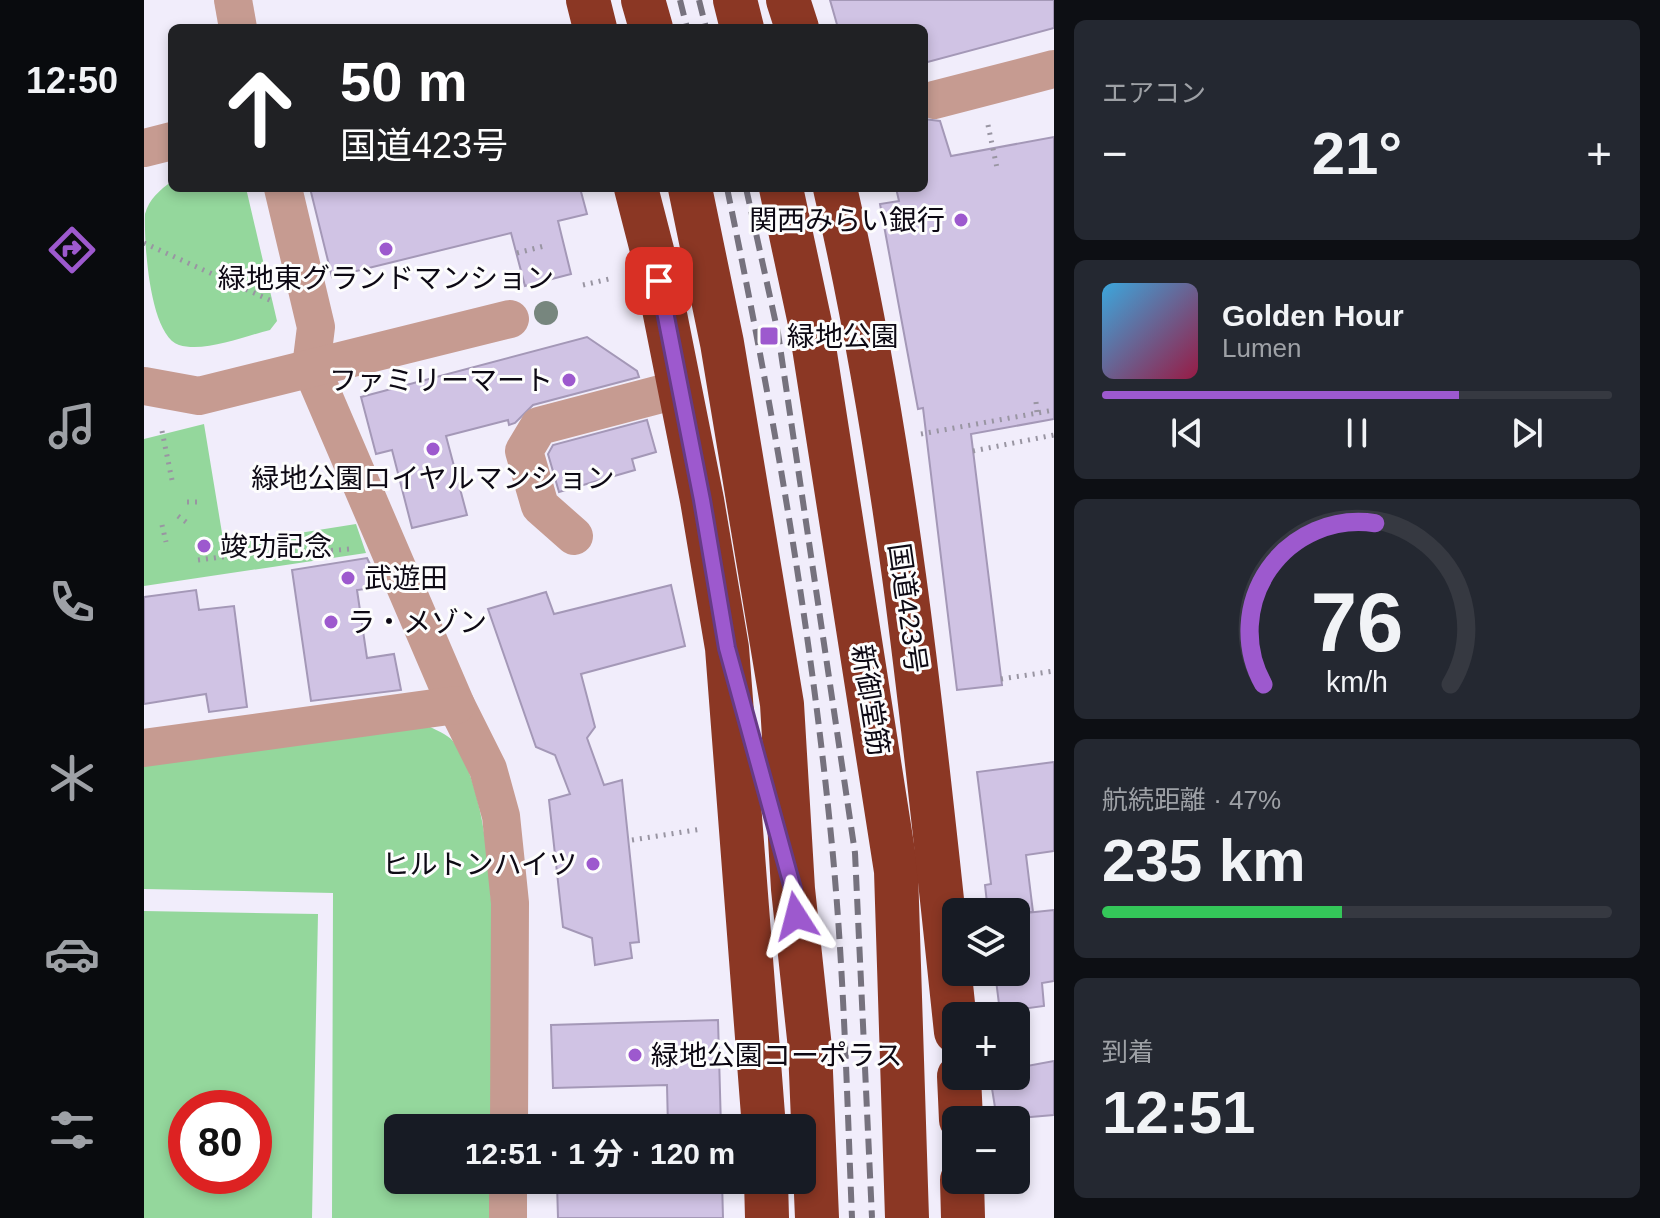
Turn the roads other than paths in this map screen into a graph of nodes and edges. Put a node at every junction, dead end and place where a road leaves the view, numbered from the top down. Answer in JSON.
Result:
{"nodes":[{"id":1,"x":233,"y":0,"type":"edge"},
{"id":2,"x":588,"y":0,"type":"edge"},
{"id":3,"x":643,"y":0,"type":"edge"},
{"id":4,"x":735,"y":0,"type":"edge"},
{"id":5,"x":788,"y":0,"type":"edge"},
{"id":6,"x":237,"y":24,"type":"edge"},
{"id":7,"x":594,"y":24,"type":"edge"},
{"id":8,"x":650,"y":24,"type":"edge"},
{"id":9,"x":741,"y":24,"type":"edge"},
{"id":10,"x":796,"y":24,"type":"edge"},
{"id":11,"x":1054,"y":69,"type":"edge"},
{"id":12,"x":934,"y":100,"type":"dead end"},
{"id":13,"x":168,"y":142,"type":"edge"},
{"id":14,"x":144,"y":148,"type":"edge"},
{"id":15,"x":284,"y":192,"type":"edge"},
{"id":16,"x":637,"y":192,"type":"edge"},
{"id":17,"x":691,"y":192,"type":"edge"},
{"id":18,"x":782,"y":192,"type":"edge"},
{"id":19,"x":836,"y":192,"type":"edge"},
{"id":20,"x":510,"y":319,"type":"dead end"},
{"id":21,"x":311,"y":367,"type":"junction"},
{"id":22,"x":144,"y":386,"type":"edge"},
{"id":23,"x":680,"y":389,"type":"junction"},
{"id":24,"x":574,"y":536,"type":"dead end"},
{"id":25,"x":913,"y":621,"type":"junction"},
{"id":26,"x":727,"y":648,"type":"junction"},
{"id":27,"x":456,"y":705,"type":"junction"},
{"id":28,"x":144,"y":748,"type":"edge"},
{"id":29,"x":896,"y":871,"type":"junction"},
{"id":30,"x":793,"y":889,"type":"junction"},
{"id":31,"x":953,"y":1002,"type":"edge"},
{"id":32,"x":509,"y":1114,"type":"edge"},
{"id":33,"x":763,"y":1114,"type":"edge"},
{"id":34,"x":508,"y":1194,"type":"edge"},
{"id":35,"x":766,"y":1194,"type":"edge"},
{"id":36,"x":962,"y":1194,"type":"edge"},
{"id":37,"x":508,"y":1218,"type":"edge"},
{"id":38,"x":767,"y":1218,"type":"edge"},
{"id":39,"x":817,"y":1218,"type":"edge"},
{"id":40,"x":907,"y":1218,"type":"edge"},
{"id":41,"x":963,"y":1218,"type":"edge"}],
"edges":[{"from":1,"to":6,"type":"street"},
{"from":2,"to":7,"type":"highway"},
{"from":3,"to":8,"type":"highway"},
{"from":4,"to":9,"type":"highway"},
{"from":5,"to":10,"type":"highway"},
{"from":11,"to":12,"type":"street"},
{"from":13,"to":14,"type":"street"},
{"from":15,"to":21,"type":"street"},
{"from":16,"to":23,"type":"highway"},
{"from":17,"to":30,"type":"highway"},
{"from":18,"to":29,"type":"highway","name":"新御堂筋"},
{"from":19,"to":25,"type":"highway","name":"国道423号"},
{"from":20,"to":21,"type":"street"},
{"from":21,"to":22,"type":"street"},
{"from":21,"to":27,"type":"street"},
{"from":23,"to":24,"type":"street"},
{"from":23,"to":26,"type":"highway"},
{"from":25,"to":29,"type":"highway"},
{"from":25,"to":31,"type":"highway","name":"国道423号"},
{"from":26,"to":30,"type":"highway"},
{"from":26,"to":33,"type":"highway"},
{"from":27,"to":28,"type":"street"},
{"from":27,"to":32,"type":"street"},
{"from":29,"to":40,"type":"highway","name":"新御堂筋"},
{"from":30,"to":39,"type":"highway"},
{"from":34,"to":37,"type":"street"},
{"from":35,"to":38,"type":"highway"},
{"from":36,"to":41,"type":"highway"}]}
